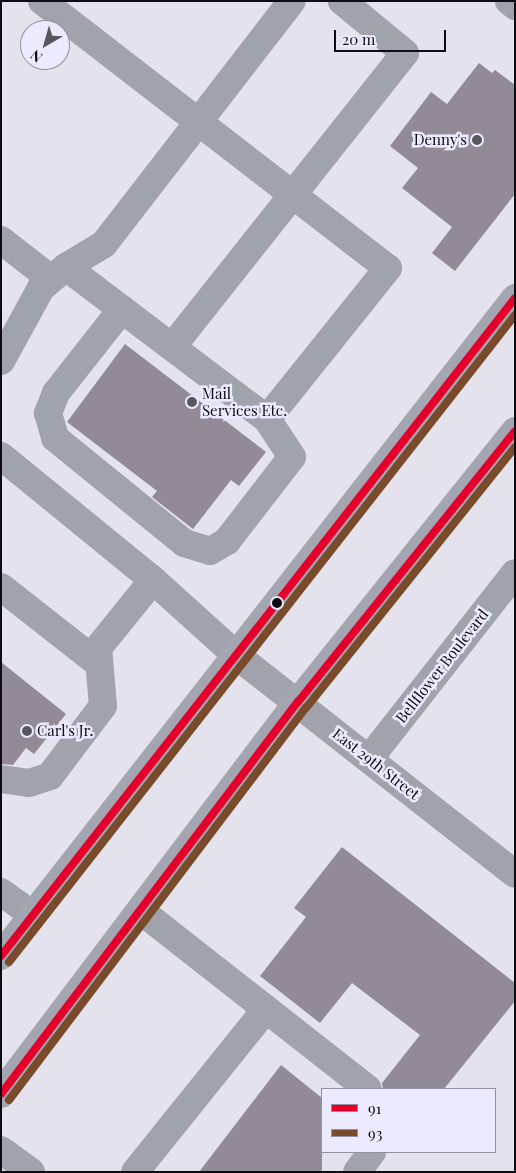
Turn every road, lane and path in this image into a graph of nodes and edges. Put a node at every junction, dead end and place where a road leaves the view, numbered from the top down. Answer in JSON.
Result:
{"nodes":[{"id":1,"x":42,"y":1,"type":"edge"},
{"id":2,"x":292,"y":1,"type":"edge"},
{"id":3,"x":342,"y":1,"type":"edge"},
{"id":4,"x":509,"y":1,"type":"edge"},
{"id":5,"x":515,"y":6,"type":"edge"},
{"id":6,"x":199,"y":122,"type":"junction"},
{"id":7,"x":293,"y":194,"type":"junction"},
{"id":8,"x":1,"y":240,"type":"edge"},
{"id":9,"x":59,"y":273,"type":"junction"},
{"id":10,"x":515,"y":298,"type":"edge"},
{"id":11,"x":122,"y":309,"type":"junction"},
{"id":12,"x":172,"y":347,"type":"junction"},
{"id":13,"x":1,"y":360,"type":"edge"},
{"id":14,"x":267,"y":418,"type":"junction"},
{"id":15,"x":515,"y":431,"type":"edge"},
{"id":16,"x":1,"y":456,"type":"edge"},
{"id":17,"x":515,"y":573,"type":"edge"},
{"id":18,"x":153,"y":580,"type":"junction"},
{"id":19,"x":1,"y":586,"type":"edge"},
{"id":20,"x":237,"y":656,"type":"junction"},
{"id":21,"x":98,"y":664,"type":"junction"},
{"id":22,"x":298,"y":702,"type":"junction"},
{"id":23,"x":369,"y":759,"type":"junction"},
{"id":24,"x":1,"y":779,"type":"edge"},
{"id":25,"x":515,"y":874,"type":"edge"},
{"id":26,"x":1,"y":892,"type":"edge"},
{"id":27,"x":142,"y":911,"type":"junction"},
{"id":28,"x":33,"y":915,"type":"junction"},
{"id":29,"x":1,"y":956,"type":"edge"},
{"id":30,"x":266,"y":1009,"type":"junction"},
{"id":31,"x":367,"y":1088,"type":"edge"},
{"id":32,"x":1,"y":1094,"type":"edge"},
{"id":33,"x":1,"y":1150,"type":"edge"},
{"id":34,"x":371,"y":1153,"type":"edge"},
{"id":35,"x":30,"y":1172,"type":"edge"},
{"id":36,"x":135,"y":1172,"type":"edge"},
{"id":37,"x":357,"y":1172,"type":"edge"}],
"edges":[{"from":1,"to":6,"type":"street"},
{"from":2,"to":6,"type":"street"},
{"from":3,"to":7,"type":"street"},
{"from":4,"to":5,"type":"street"},
{"from":6,"to":7,"type":"street"},
{"from":6,"to":9,"type":"street"},
{"from":7,"to":12,"type":"street"},
{"from":7,"to":14,"type":"street"},
{"from":8,"to":9,"type":"street"},
{"from":9,"to":11,"type":"street"},
{"from":9,"to":13,"type":"street"},
{"from":10,"to":20,"type":"main road"},
{"from":11,"to":12,"type":"street"},
{"from":11,"to":14,"type":"street"},
{"from":12,"to":14,"type":"street"},
{"from":15,"to":22,"type":"main road"},
{"from":16,"to":18,"type":"street","name":"East 29th Street"},
{"from":17,"to":23,"type":"street","name":"Bellflower Boulevard"},
{"from":18,"to":20,"type":"street","name":"East 29th Street"},
{"from":18,"to":21,"type":"street"},
{"from":19,"to":21,"type":"street"},
{"from":20,"to":22,"type":"street","name":"East 29th Street"},
{"from":20,"to":28,"type":"main road"},
{"from":21,"to":24,"type":"street"},
{"from":22,"to":23,"type":"street","name":"East 29th Street"},
{"from":22,"to":27,"type":"main road"},
{"from":23,"to":25,"type":"street","name":"East 29th Street"},
{"from":26,"to":28,"type":"street"},
{"from":27,"to":30,"type":"street"},
{"from":27,"to":32,"type":"main road"},
{"from":28,"to":29,"type":"main road"},
{"from":30,"to":31,"type":"street"},
{"from":30,"to":36,"type":"street"},
{"from":33,"to":35,"type":"street"},
{"from":34,"to":37,"type":"street"}]}
